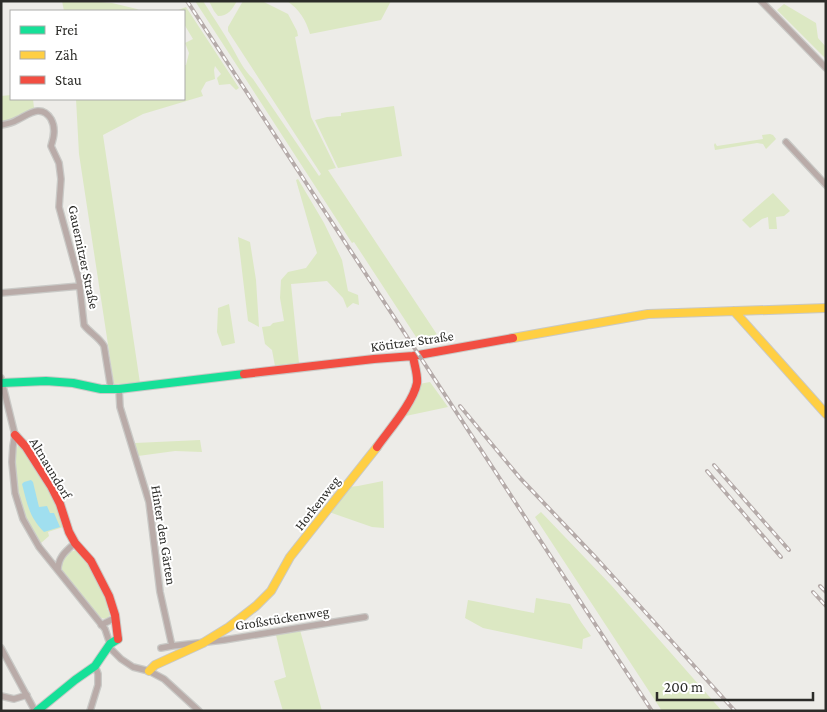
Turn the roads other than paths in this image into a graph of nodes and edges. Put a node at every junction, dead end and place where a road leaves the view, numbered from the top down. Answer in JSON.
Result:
{"nodes":[{"id":1,"x":761,"y":1,"type":"edge"},
{"id":2,"x":826,"y":68,"type":"edge"},
{"id":3,"x":1,"y":125,"type":"edge"},
{"id":4,"x":786,"y":142,"type":"dead end"},
{"id":5,"x":826,"y":185,"type":"edge"},
{"id":6,"x":80,"y":286,"type":"junction"},
{"id":7,"x":1,"y":294,"type":"edge"},
{"id":8,"x":826,"y":308,"type":"edge"},
{"id":9,"x":734,"y":311,"type":"junction"},
{"id":10,"x":413,"y":356,"type":"junction"},
{"id":11,"x":2,"y":381,"type":"edge"},
{"id":12,"x":115,"y":389,"type":"junction"},
{"id":13,"x":826,"y":414,"type":"edge"},
{"id":14,"x":15,"y":435,"type":"junction"},
{"id":15,"x":74,"y":543,"type":"junction"},
{"id":16,"x":62,"y":554,"type":"junction"},
{"id":17,"x":47,"y":557,"type":"junction"},
{"id":18,"x":58,"y":570,"type":"junction"},
{"id":19,"x":365,"y":617,"type":"dead end"},
{"id":20,"x":115,"y":618,"type":"junction"},
{"id":21,"x":101,"y":625,"type":"junction"},
{"id":22,"x":202,"y":643,"type":"junction"},
{"id":23,"x":109,"y":645,"type":"junction"},
{"id":24,"x":172,"y":646,"type":"junction"},
{"id":25,"x":1,"y":648,"type":"edge"},
{"id":26,"x":161,"y":648,"type":"dead end"},
{"id":27,"x":95,"y":666,"type":"junction"},
{"id":28,"x":148,"y":671,"type":"junction"},
{"id":29,"x":27,"y":695,"type":"junction"},
{"id":30,"x":1,"y":696,"type":"edge"},
{"id":31,"x":36,"y":711,"type":"edge"},
{"id":32,"x":90,"y":711,"type":"edge"},
{"id":33,"x":199,"y":711,"type":"edge"}],
"edges":[{"from":1,"to":2,"type":"street"},
{"from":3,"to":6,"type":"street","name":"Gauernitzer Straße"},
{"from":4,"to":5,"type":"street"},
{"from":6,"to":7,"type":"street"},
{"from":6,"to":12,"type":"street","name":"Gauernitzer Straße"},
{"from":8,"to":9,"type":"street","name":"Kötitzer Straße"},
{"from":9,"to":10,"type":"street","name":"Kötitzer Straße"},
{"from":9,"to":13,"type":"street"},
{"from":10,"to":12,"type":"street","name":"Kötitzer Straße"},
{"from":10,"to":22,"type":"street","name":"Horkenweg"},
{"from":11,"to":12,"type":"street","name":"Kötitzer Straße"},
{"from":11,"to":14,"type":"street","name":"Altnaundorf"},
{"from":12,"to":24,"type":"street","name":"Hinter den Gärten"},
{"from":14,"to":15,"type":"street","name":"Altnaundorf"},
{"from":14,"to":17,"type":"street","name":"Altnaundorf"},
{"from":15,"to":16,"type":"street"},
{"from":15,"to":20,"type":"street","name":"Altnaundorf"},
{"from":16,"to":17,"type":"street"},
{"from":16,"to":18,"type":"street"},
{"from":17,"to":18,"type":"street","name":"Altnaundorf"},
{"from":18,"to":21,"type":"street","name":"Altnaundorf"},
{"from":19,"to":22,"type":"street","name":"Großstückenweg"},
{"from":20,"to":21,"type":"street"},
{"from":20,"to":23,"type":"street","name":"Altnaundorf"},
{"from":21,"to":23,"type":"street","name":"Altnaundorf"},
{"from":22,"to":24,"type":"street","name":"Großstückenweg"},
{"from":22,"to":28,"type":"street","name":"Großstückenweg"},
{"from":23,"to":27,"type":"street"},
{"from":23,"to":28,"type":"street"},
{"from":24,"to":26,"type":"street"},
{"from":25,"to":29,"type":"street"},
{"from":27,"to":31,"type":"street"},
{"from":27,"to":32,"type":"street"},
{"from":28,"to":33,"type":"street"},
{"from":29,"to":30,"type":"street"},
{"from":29,"to":31,"type":"street"}]}
